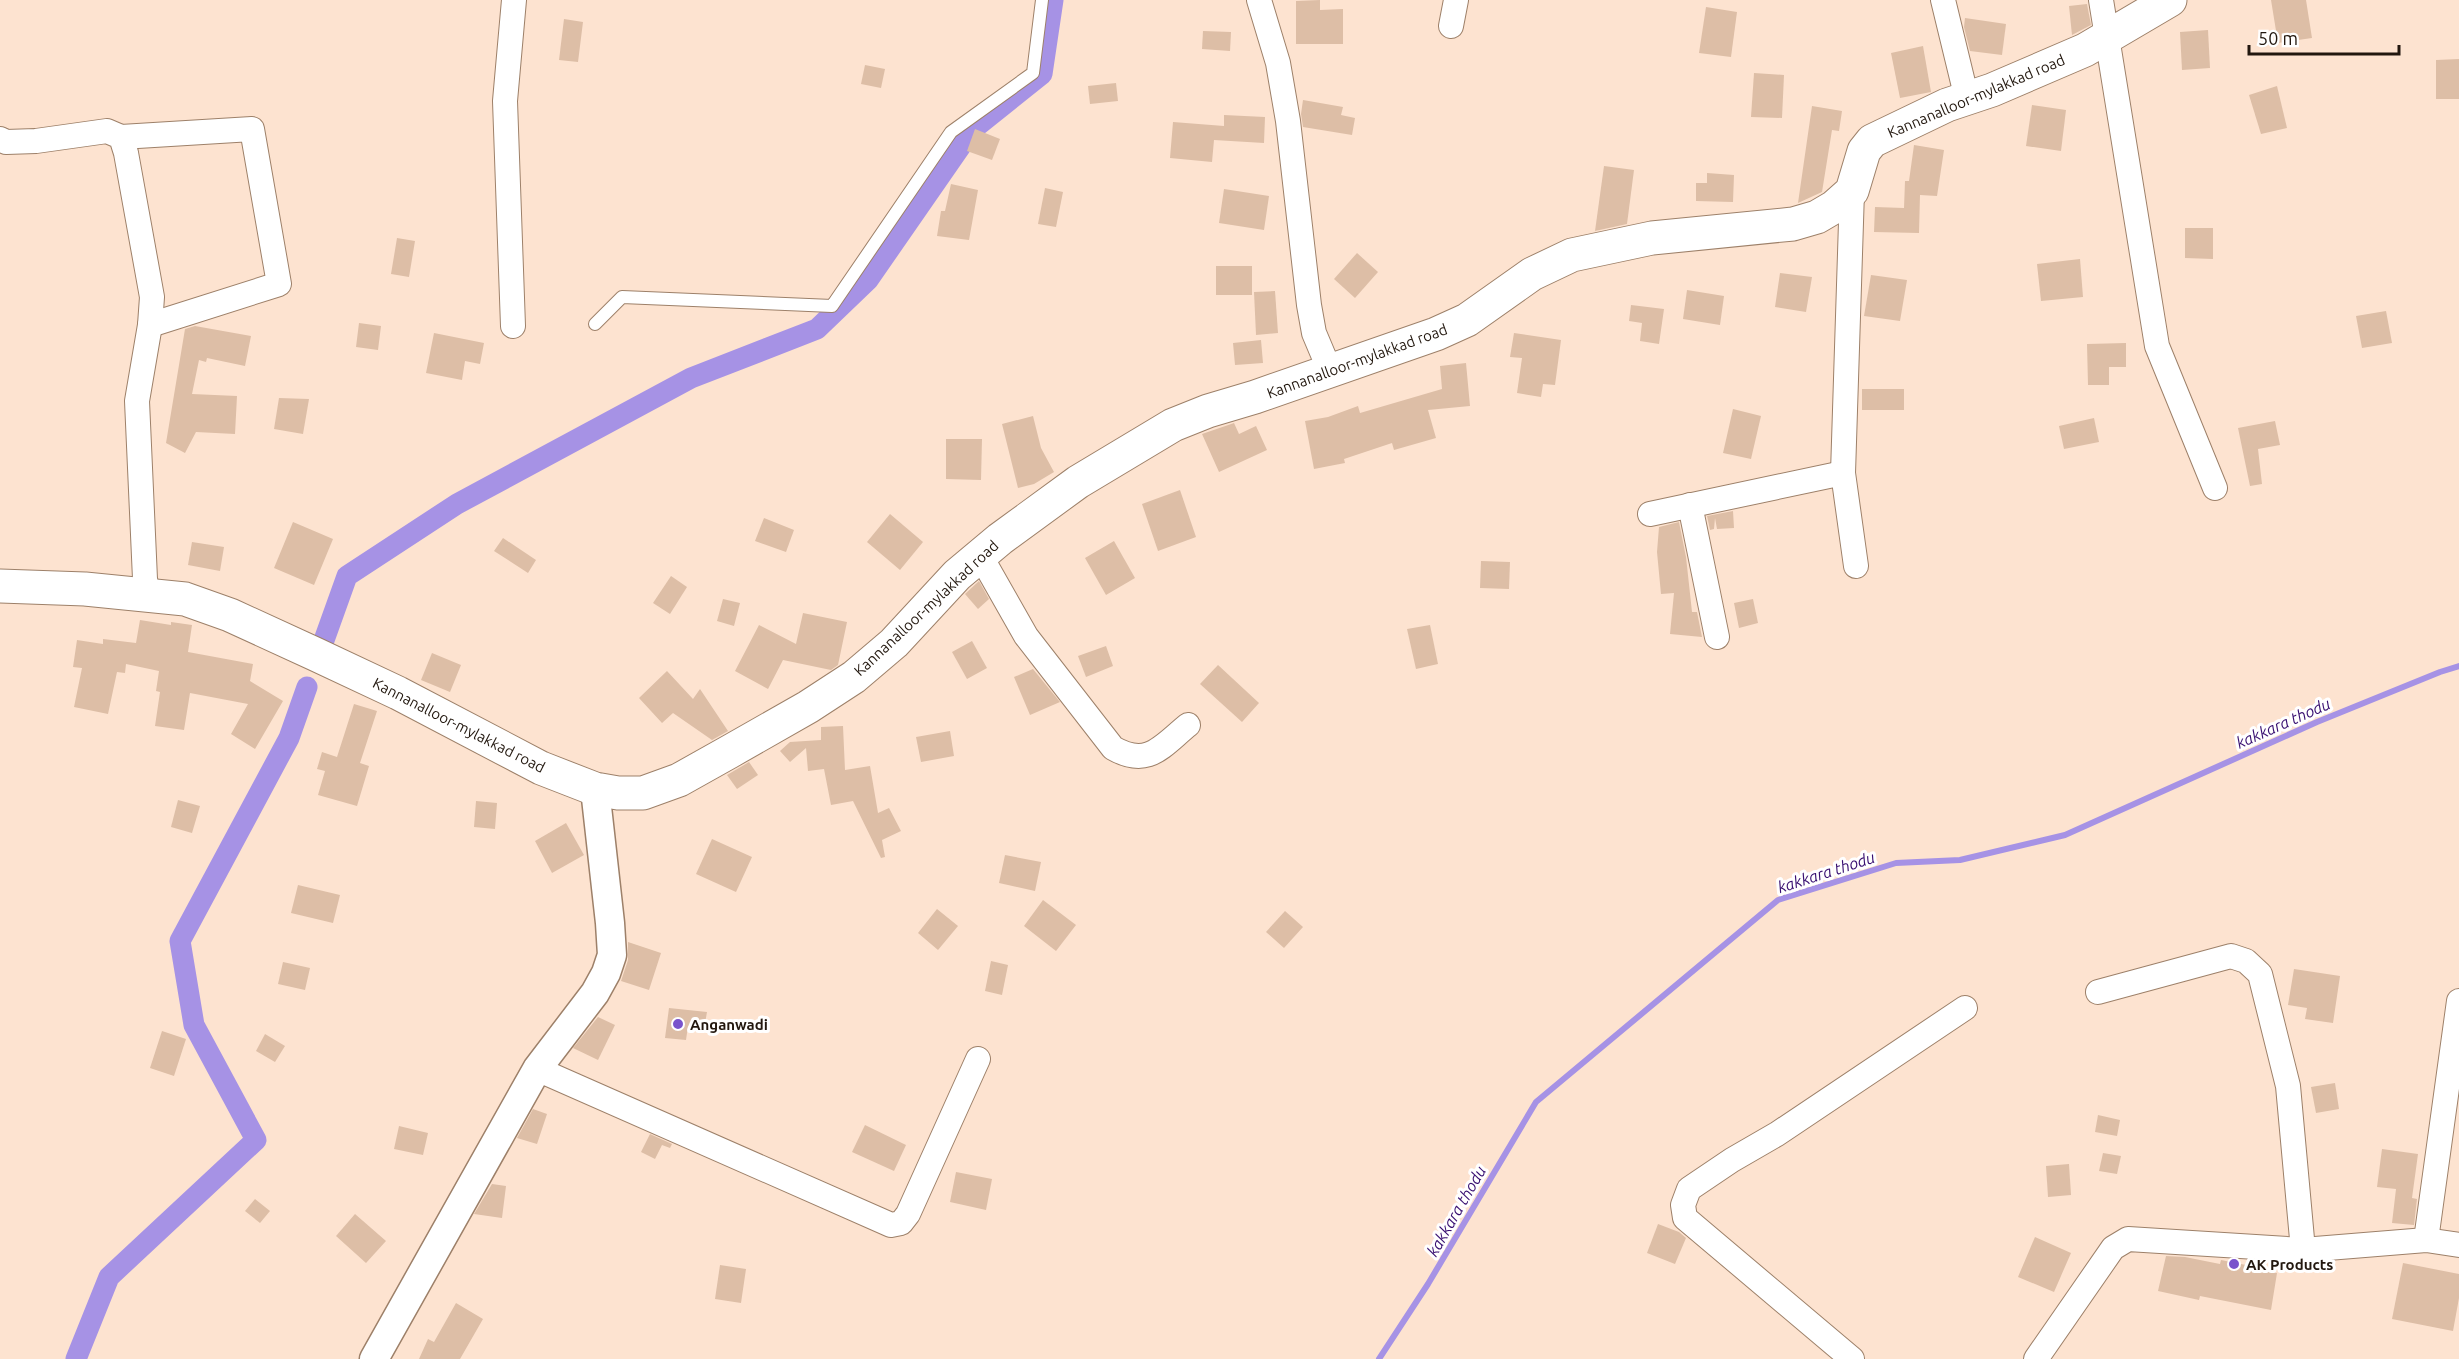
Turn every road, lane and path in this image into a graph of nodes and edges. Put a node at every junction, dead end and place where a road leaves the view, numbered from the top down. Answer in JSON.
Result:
{"nodes":[{"id":1,"x":514,"y":0,"type":"edge"},
{"id":2,"x":1042,"y":0,"type":"edge"},
{"id":3,"x":1259,"y":0,"type":"edge"},
{"id":4,"x":1456,"y":0,"type":"edge"},
{"id":5,"x":1944,"y":0,"type":"edge"},
{"id":6,"x":2102,"y":0,"type":"edge"},
{"id":7,"x":2170,"y":0,"type":"edge"},
{"id":8,"x":1451,"y":26,"type":"dead end"},
{"id":9,"x":2107,"y":37,"type":"junction"},
{"id":10,"x":1967,"y":99,"type":"junction"},
{"id":11,"x":121,"y":137,"type":"junction"},
{"id":12,"x":0,"y":139,"type":"edge"},
{"id":13,"x":1852,"y":191,"type":"junction"},
{"id":14,"x":595,"y":324,"type":"dead end"},
{"id":15,"x":150,"y":325,"type":"junction"},
{"id":16,"x":513,"y":326,"type":"dead end"},
{"id":17,"x":1330,"y":371,"type":"junction"},
{"id":18,"x":1843,"y":473,"type":"junction"},
{"id":19,"x":2215,"y":488,"type":"dead end"},
{"id":20,"x":1690,"y":505,"type":"junction"},
{"id":21,"x":1650,"y":514,"type":"dead end"},
{"id":22,"x":980,"y":555,"type":"junction"},
{"id":23,"x":1856,"y":566,"type":"dead end"},
{"id":24,"x":0,"y":586,"type":"edge"},
{"id":25,"x":148,"y":595,"type":"junction"},
{"id":26,"x":1717,"y":637,"type":"dead end"},
{"id":27,"x":1188,"y":725,"type":"dead end"},
{"id":28,"x":595,"y":789,"type":"junction"},
{"id":29,"x":2098,"y":992,"type":"dead end"},
{"id":30,"x":2459,"y":1000,"type":"edge"},
{"id":31,"x":1965,"y":1008,"type":"dead end"},
{"id":32,"x":978,"y":1059,"type":"dead end"},
{"id":33,"x":537,"y":1069,"type":"junction"},
{"id":34,"x":2426,"y":1240,"type":"junction"},
{"id":35,"x":2459,"y":1245,"type":"edge"},
{"id":36,"x":2303,"y":1250,"type":"junction"},
{"id":37,"x":374,"y":1359,"type":"edge"},
{"id":38,"x":1852,"y":1359,"type":"edge"},
{"id":39,"x":2036,"y":1359,"type":"edge"}],
"edges":[{"from":1,"to":16,"type":"street"},
{"from":2,"to":14,"type":"lane"},
{"from":3,"to":17,"type":"street"},
{"from":4,"to":8,"type":"street"},
{"from":5,"to":10,"type":"street"},
{"from":6,"to":9,"type":"street"},
{"from":7,"to":9,"type":"main road","name":"Kannanalloor-mylakkad road"},
{"from":9,"to":10,"type":"main road","name":"Kannanalloor-mylakkad road"},
{"from":9,"to":19,"type":"street"},
{"from":10,"to":13,"type":"main road","name":"Kannanalloor-mylakkad road"},
{"from":11,"to":12,"type":"street"},
{"from":11,"to":15,"type":"street"},
{"from":11,"to":15,"type":"street"},
{"from":13,"to":17,"type":"main road","name":"Kannanalloor-mylakkad road"},
{"from":13,"to":18,"type":"street"},
{"from":15,"to":25,"type":"street"},
{"from":17,"to":22,"type":"main road","name":"Kannanalloor-mylakkad road"},
{"from":18,"to":20,"type":"street"},
{"from":18,"to":23,"type":"street"},
{"from":20,"to":21,"type":"street"},
{"from":20,"to":26,"type":"street"},
{"from":22,"to":27,"type":"street"},
{"from":22,"to":28,"type":"main road","name":"Kannanalloor-mylakkad road"},
{"from":24,"to":25,"type":"main road","name":"Kannanalloor-mylakkad road"},
{"from":25,"to":28,"type":"main road","name":"Kannanalloor-mylakkad road"},
{"from":28,"to":33,"type":"street"},
{"from":29,"to":36,"type":"street"},
{"from":30,"to":34,"type":"street"},
{"from":31,"to":38,"type":"street"},
{"from":32,"to":33,"type":"street"},
{"from":33,"to":37,"type":"street"},
{"from":34,"to":35,"type":"street"},
{"from":34,"to":36,"type":"street"},
{"from":36,"to":39,"type":"street"}]}
